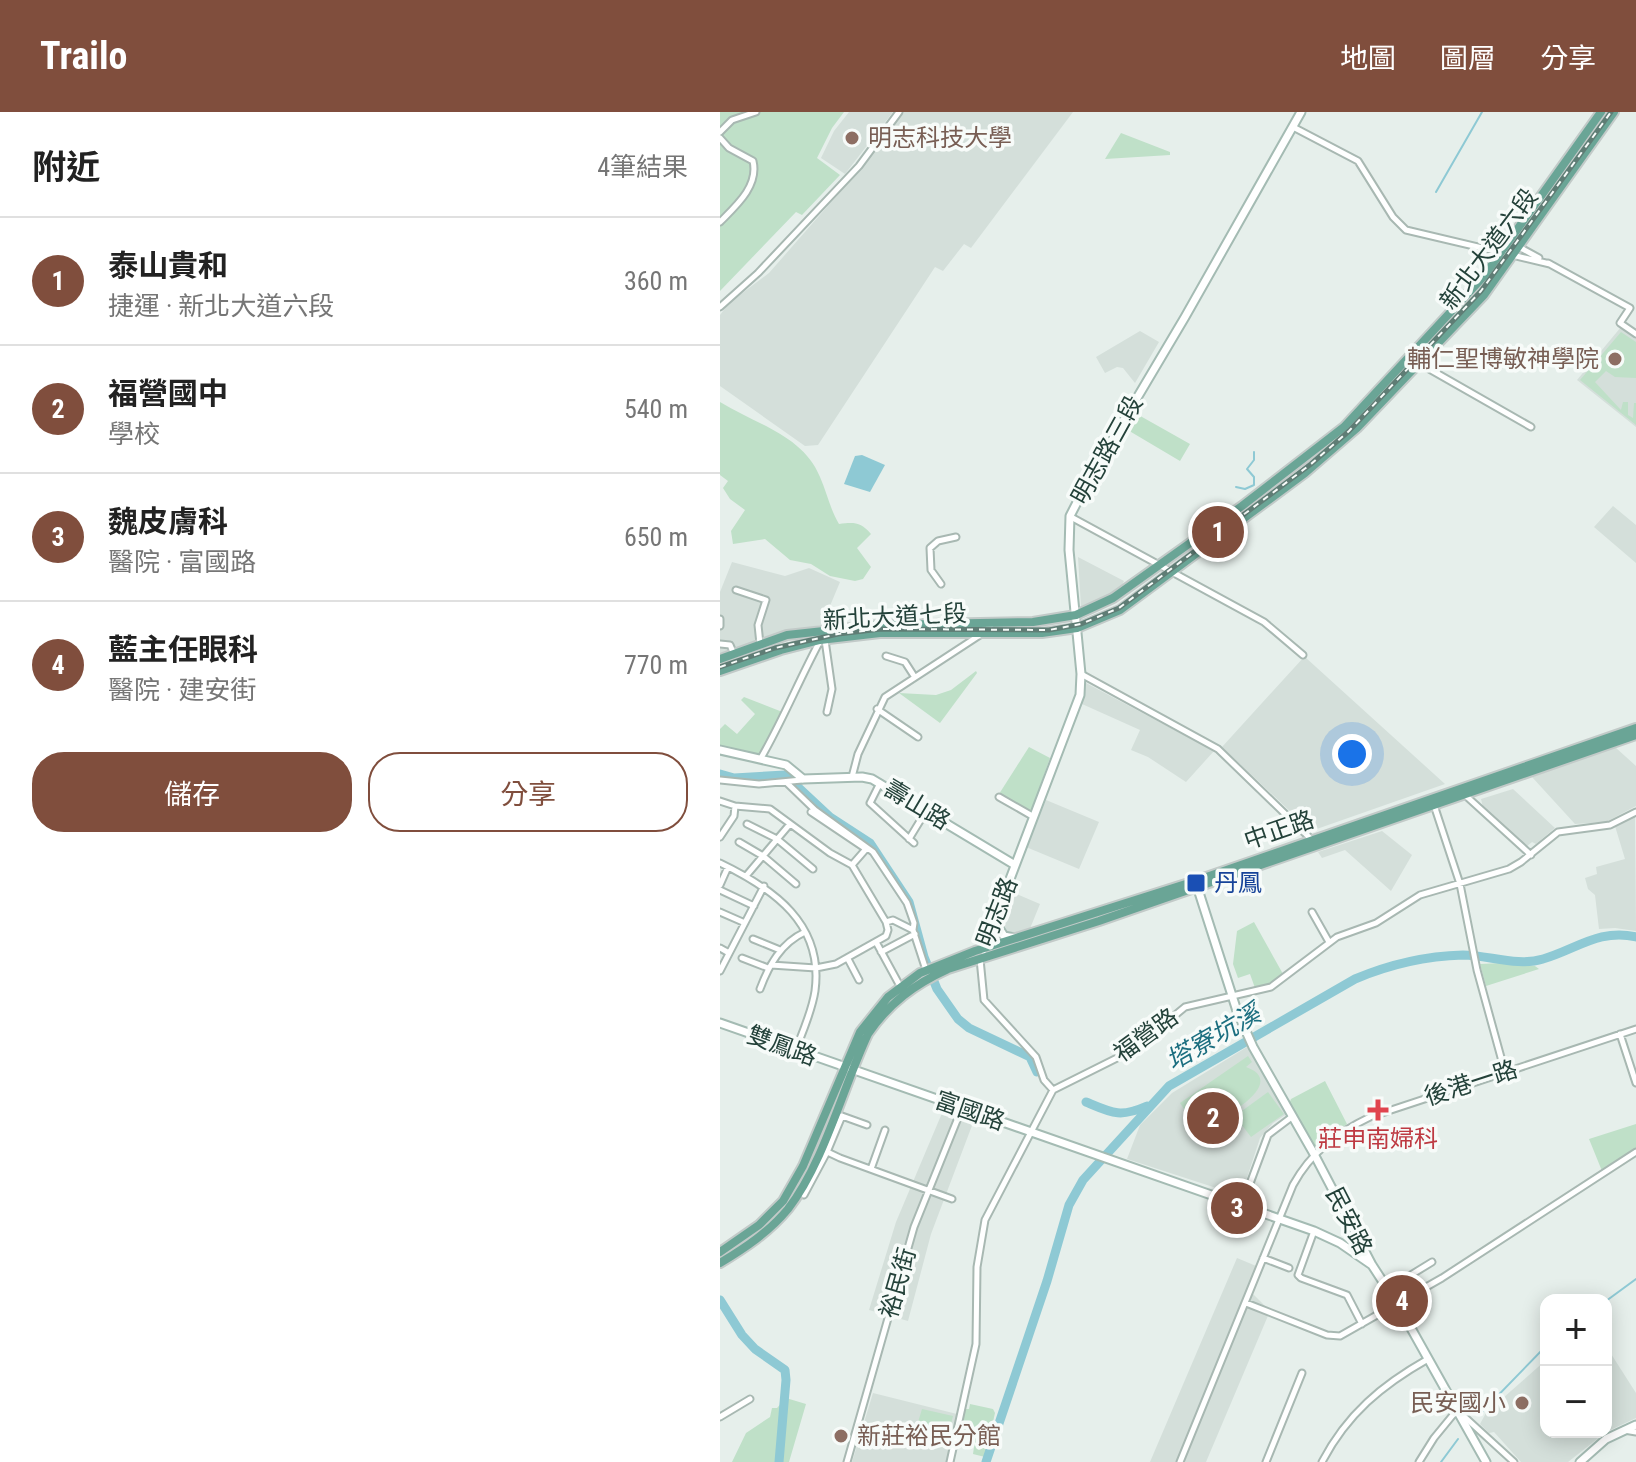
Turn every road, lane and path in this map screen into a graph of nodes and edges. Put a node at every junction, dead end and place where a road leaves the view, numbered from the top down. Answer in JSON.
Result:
{"nodes":[{"id":1,"x":756,"y":112,"type":"edge"},
{"id":2,"x":899,"y":112,"type":"edge"},
{"id":3,"x":1301,"y":112,"type":"edge"},
{"id":4,"x":1601,"y":112,"type":"edge"},
{"id":5,"x":1614,"y":112,"type":"edge"},
{"id":6,"x":1293,"y":127,"type":"junction"},
{"id":7,"x":720,"y":135,"type":"edge"},
{"id":8,"x":720,"y":222,"type":"edge"},
{"id":9,"x":1503,"y":251,"type":"junction"},
{"id":10,"x":1516,"y":251,"type":"junction"},
{"id":11,"x":720,"y":307,"type":"edge"},
{"id":12,"x":1636,"y":334,"type":"edge"},
{"id":13,"x":1410,"y":358,"type":"junction"},
{"id":14,"x":1418,"y":364,"type":"junction"},
{"id":15,"x":1531,"y":427,"type":"dead end"},
{"id":16,"x":1070,"y":516,"type":"junction"},
{"id":17,"x":956,"y":537,"type":"dead end"},
{"id":18,"x":1161,"y":564,"type":"junction"},
{"id":19,"x":1173,"y":571,"type":"junction"},
{"id":20,"x":941,"y":584,"type":"dead end"},
{"id":21,"x":736,"y":590,"type":"dead end"},
{"id":22,"x":1076,"y":615,"type":"junction"},
{"id":23,"x":720,"y":619,"type":"edge"},
{"id":24,"x":995,"y":622,"type":"junction"},
{"id":25,"x":720,"y":626,"type":"edge"},
{"id":26,"x":1077,"y":628,"type":"junction"},
{"id":27,"x":983,"y":633,"type":"junction"},
{"id":28,"x":823,"y":640,"type":"junction"},
{"id":29,"x":720,"y":644,"type":"edge"},
{"id":30,"x":760,"y":644,"type":"junction"},
{"id":31,"x":733,"y":652,"type":"junction"},
{"id":32,"x":1303,"y":655,"type":"dead end"},
{"id":33,"x":886,"y":656,"type":"dead end"},
{"id":34,"x":720,"y":659,"type":"edge"},
{"id":35,"x":720,"y":671,"type":"edge"},
{"id":36,"x":1081,"y":674,"type":"junction"},
{"id":37,"x":914,"y":676,"type":"junction"},
{"id":38,"x":877,"y":709,"type":"junction"},
{"id":39,"x":827,"y":712,"type":"dead end"},
{"id":40,"x":1636,"y":728,"type":"edge"},
{"id":41,"x":1636,"y":735,"type":"edge"},
{"id":42,"x":918,"y":737,"type":"dead end"},
{"id":43,"x":720,"y":750,"type":"edge"},
{"id":44,"x":761,"y":758,"type":"junction"},
{"id":45,"x":852,"y":777,"type":"junction"},
{"id":46,"x":720,"y":780,"type":"edge"},
{"id":47,"x":802,"y":780,"type":"junction"},
{"id":48,"x":786,"y":782,"type":"junction"},
{"id":49,"x":880,"y":783,"type":"junction"},
{"id":50,"x":1465,"y":795,"type":"junction"},
{"id":51,"x":999,"y":797,"type":"dead end"},
{"id":52,"x":720,"y":801,"type":"edge"},
{"id":53,"x":1433,"y":801,"type":"junction"},
{"id":54,"x":735,"y":806,"type":"junction"},
{"id":55,"x":926,"y":811,"type":"junction"},
{"id":56,"x":811,"y":812,"type":"dead end"},
{"id":57,"x":1636,"y":812,"type":"edge"},
{"id":58,"x":1034,"y":817,"type":"junction"},
{"id":59,"x":747,"y":824,"type":"dead end"},
{"id":60,"x":790,"y":824,"type":"junction"},
{"id":61,"x":720,"y":837,"type":"edge"},
{"id":62,"x":777,"y":839,"type":"junction"},
{"id":63,"x":1312,"y":840,"type":"junction"},
{"id":64,"x":739,"y":842,"type":"dead end"},
{"id":65,"x":1531,"y":855,"type":"junction"},
{"id":66,"x":763,"y":856,"type":"junction"},
{"id":67,"x":720,"y":863,"type":"edge"},
{"id":68,"x":852,"y":865,"type":"junction"},
{"id":69,"x":1015,"y":865,"type":"junction"},
{"id":70,"x":728,"y":867,"type":"junction"},
{"id":71,"x":813,"y":869,"type":"dead end"},
{"id":72,"x":746,"y":876,"type":"junction"},
{"id":73,"x":796,"y":884,"type":"dead end"},
{"id":74,"x":1196,"y":884,"type":"junction"},
{"id":75,"x":1460,"y":884,"type":"junction"},
{"id":76,"x":764,"y":886,"type":"junction"},
{"id":77,"x":720,"y":887,"type":"edge"},
{"id":78,"x":754,"y":906,"type":"junction"},
{"id":79,"x":720,"y":912,"type":"edge"},
{"id":80,"x":1312,"y":912,"type":"dead end"},
{"id":81,"x":994,"y":920,"type":"junction"},
{"id":82,"x":886,"y":922,"type":"junction"},
{"id":83,"x":745,"y":923,"type":"junction"},
{"id":84,"x":805,"y":932,"type":"junction"},
{"id":85,"x":914,"y":932,"type":"junction"},
{"id":86,"x":1017,"y":938,"type":"junction"},
{"id":87,"x":753,"y":939,"type":"dead end"},
{"id":88,"x":876,"y":942,"type":"junction"},
{"id":89,"x":1329,"y":942,"type":"junction"},
{"id":90,"x":720,"y":948,"type":"edge"},
{"id":91,"x":984,"y":948,"type":"junction"},
{"id":92,"x":780,"y":950,"type":"junction"},
{"id":93,"x":881,"y":952,"type":"junction"},
{"id":94,"x":729,"y":953,"type":"junction"},
{"id":95,"x":742,"y":958,"type":"dead end"},
{"id":96,"x":848,"y":959,"type":"junction"},
{"id":97,"x":980,"y":959,"type":"junction"},
{"id":98,"x":769,"y":966,"type":"junction"},
{"id":99,"x":816,"y":968,"type":"junction"},
{"id":100,"x":720,"y":971,"type":"edge"},
{"id":101,"x":931,"y":972,"type":"junction"},
{"id":102,"x":859,"y":980,"type":"dead end"},
{"id":103,"x":900,"y":986,"type":"junction"},
{"id":104,"x":760,"y":989,"type":"dead end"},
{"id":105,"x":1232,"y":995,"type":"junction"},
{"id":106,"x":720,"y":1023,"type":"edge"},
{"id":107,"x":1636,"y":1029,"type":"edge"},
{"id":108,"x":1620,"y":1034,"type":"junction"},
{"id":109,"x":795,"y":1050,"type":"junction"},
{"id":110,"x":848,"y":1069,"type":"junction"},
{"id":111,"x":1505,"y":1072,"type":"junction"},
{"id":112,"x":1636,"y":1083,"type":"edge"},
{"id":113,"x":1053,"y":1090,"type":"junction"},
{"id":114,"x":962,"y":1108,"type":"junction"},
{"id":115,"x":838,"y":1114,"type":"junction"},
{"id":116,"x":1293,"y":1116,"type":"junction"},
{"id":117,"x":867,"y":1125,"type":"dead end"},
{"id":118,"x":885,"y":1130,"type":"dead end"},
{"id":119,"x":1031,"y":1132,"type":"junction"},
{"id":120,"x":824,"y":1150,"type":"junction"},
{"id":121,"x":1636,"y":1152,"type":"edge"},
{"id":122,"x":1314,"y":1154,"type":"junction"},
{"id":123,"x":871,"y":1169,"type":"junction"},
{"id":124,"x":927,"y":1190,"type":"junction"},
{"id":125,"x":804,"y":1195,"type":"dead end"},
{"id":126,"x":952,"y":1199,"type":"dead end"},
{"id":127,"x":786,"y":1204,"type":"junction"},
{"id":128,"x":1242,"y":1206,"type":"junction"},
{"id":129,"x":1278,"y":1219,"type":"junction"},
{"id":130,"x":1314,"y":1231,"type":"junction"},
{"id":131,"x":720,"y":1252,"type":"edge"},
{"id":132,"x":1263,"y":1258,"type":"junction"},
{"id":133,"x":1432,"y":1262,"type":"dead end"},
{"id":134,"x":720,"y":1263,"type":"edge"},
{"id":135,"x":1372,"y":1265,"type":"junction"},
{"id":136,"x":1289,"y":1268,"type":"dead end"},
{"id":137,"x":1388,"y":1289,"type":"junction"},
{"id":138,"x":1246,"y":1303,"type":"junction"},
{"id":139,"x":1398,"y":1305,"type":"junction"},
{"id":140,"x":1362,"y":1324,"type":"junction"},
{"id":141,"x":1428,"y":1359,"type":"junction"},
{"id":142,"x":1302,"y":1373,"type":"dead end"},
{"id":143,"x":750,"y":1399,"type":"dead end"},
{"id":144,"x":1457,"y":1410,"type":"junction"},
{"id":145,"x":720,"y":1417,"type":"edge"},
{"id":146,"x":1636,"y":1425,"type":"edge"},
{"id":147,"x":1623,"y":1430,"type":"junction"},
{"id":148,"x":1636,"y":1432,"type":"edge"},
{"id":149,"x":847,"y":1462,"type":"edge"},
{"id":150,"x":950,"y":1462,"type":"edge"},
{"id":151,"x":1180,"y":1462,"type":"edge"},
{"id":152,"x":1266,"y":1462,"type":"edge"},
{"id":153,"x":1322,"y":1462,"type":"edge"},
{"id":154,"x":1419,"y":1462,"type":"edge"},
{"id":155,"x":1486,"y":1462,"type":"edge"},
{"id":156,"x":1514,"y":1462,"type":"edge"},
{"id":157,"x":1580,"y":1462,"type":"edge"}],
"edges":[{"from":1,"to":7,"type":"street"},
{"from":2,"to":11,"type":"street"},
{"from":3,"to":6,"type":"street","name":"明志路三段"},
{"from":4,"to":9,"type":"main road","name":"新北大道六段"},
{"from":5,"to":10,"type":"main road","name":"新北大道六段"},
{"from":6,"to":9,"type":"street"},
{"from":6,"to":16,"type":"street","name":"明志路三段"},
{"from":7,"to":8,"type":"street"},
{"from":9,"to":10,"type":"street"},
{"from":9,"to":13,"type":"main road","name":"新北大道六段"},
{"from":10,"to":12,"type":"street"},
{"from":10,"to":14,"type":"main road","name":"新北大道六段"},
{"from":13,"to":14,"type":"street"},
{"from":13,"to":18,"type":"main road","name":"新北大道六段"},
{"from":14,"to":15,"type":"street"},
{"from":14,"to":19,"type":"main road","name":"新北大道六段"},
{"from":16,"to":18,"type":"street"},
{"from":16,"to":22,"type":"street","name":"明志路三段"},
{"from":17,"to":20,"type":"street"},
{"from":18,"to":19,"type":"street"},
{"from":18,"to":22,"type":"main road","name":"新北大道六段"},
{"from":19,"to":26,"type":"main road","name":"新北大道六段"},
{"from":19,"to":32,"type":"street"},
{"from":21,"to":30,"type":"street"},
{"from":22,"to":24,"type":"main road","name":"新北大道七段"},
{"from":22,"to":26,"type":"street","name":"明志路三段"},
{"from":23,"to":25,"type":"street"},
{"from":24,"to":27,"type":"street"},
{"from":24,"to":30,"type":"main road","name":"新北大道七段"},
{"from":26,"to":27,"type":"main road","name":"新北大道七段"},
{"from":26,"to":36,"type":"street","name":"明志路三段"},
{"from":27,"to":28,"type":"main road","name":"新北大道七段"},
{"from":27,"to":37,"type":"street"},
{"from":28,"to":35,"type":"main road","name":"新北大道七段"},
{"from":28,"to":39,"type":"street"},
{"from":28,"to":44,"type":"street"},
{"from":29,"to":31,"type":"street"},
{"from":30,"to":31,"type":"main road","name":"新北大道七段"},
{"from":31,"to":34,"type":"main road","name":"新北大道七段"},
{"from":33,"to":37,"type":"street"},
{"from":36,"to":58,"type":"street","name":"明志路三段"},
{"from":36,"to":63,"type":"street"},
{"from":37,"to":38,"type":"street"},
{"from":38,"to":42,"type":"street"},
{"from":38,"to":45,"type":"street"},
{"from":40,"to":53,"type":"main road","name":"中正路"},
{"from":41,"to":50,"type":"main road","name":"中正路"},
{"from":43,"to":44,"type":"street"},
{"from":44,"to":47,"type":"street"},
{"from":45,"to":47,"type":"street","name":"壽山路"},
{"from":45,"to":49,"type":"street","name":"壽山路"},
{"from":46,"to":48,"type":"street"},
{"from":47,"to":48,"type":"street"},
{"from":48,"to":85,"type":"street"},
{"from":49,"to":55,"type":"street","name":"壽山路"},
{"from":49,"to":55,"type":"street"},
{"from":50,"to":53,"type":"main road","name":"中正路"},
{"from":50,"to":65,"type":"street"},
{"from":51,"to":58,"type":"street"},
{"from":52,"to":54,"type":"street"},
{"from":53,"to":63,"type":"main road","name":"中正路"},
{"from":53,"to":74,"type":"main road","name":"中正路"},
{"from":53,"to":75,"type":"street"},
{"from":54,"to":60,"type":"street"},
{"from":54,"to":61,"type":"street"},
{"from":55,"to":69,"type":"street","name":"壽山路"},
{"from":56,"to":68,"type":"street"},
{"from":57,"to":65,"type":"street","name":"福營路"},
{"from":58,"to":69,"type":"street","name":"明志路三段"},
{"from":59,"to":62,"type":"street"},
{"from":60,"to":62,"type":"street"},
{"from":60,"to":68,"type":"street"},
{"from":62,"to":66,"type":"street"},
{"from":62,"to":71,"type":"street"},
{"from":63,"to":74,"type":"main road","name":"中正路"},
{"from":64,"to":66,"type":"street"},
{"from":65,"to":75,"type":"street","name":"福營路"},
{"from":66,"to":72,"type":"street"},
{"from":66,"to":73,"type":"street"},
{"from":67,"to":70,"type":"street"},
{"from":68,"to":82,"type":"street"},
{"from":69,"to":81,"type":"street","name":"明志路"},
{"from":70,"to":72,"type":"street"},
{"from":70,"to":77,"type":"street"},
{"from":72,"to":76,"type":"street"},
{"from":74,"to":86,"type":"main road","name":"中正路"},
{"from":74,"to":97,"type":"main road","name":"中正路"},
{"from":74,"to":105,"type":"street"},
{"from":75,"to":89,"type":"street","name":"福營路"},
{"from":75,"to":111,"type":"street"},
{"from":76,"to":78,"type":"street"},
{"from":76,"to":84,"type":"street"},
{"from":77,"to":78,"type":"street"},
{"from":78,"to":83,"type":"street"},
{"from":79,"to":83,"type":"street"},
{"from":80,"to":89,"type":"street"},
{"from":81,"to":86,"type":"street"},
{"from":81,"to":91,"type":"street","name":"明志路"},
{"from":82,"to":85,"type":"street"},
{"from":82,"to":88,"type":"street"},
{"from":83,"to":94,"type":"street"},
{"from":84,"to":92,"type":"street"},
{"from":84,"to":99,"type":"street"},
{"from":85,"to":93,"type":"street"},
{"from":85,"to":101,"type":"street"},
{"from":86,"to":91,"type":"main road","name":"中正路"},
{"from":87,"to":92,"type":"street"},
{"from":88,"to":93,"type":"street"},
{"from":88,"to":96,"type":"street"},
{"from":89,"to":105,"type":"street","name":"福營路"},
{"from":90,"to":94,"type":"street"},
{"from":91,"to":97,"type":"street","name":"明志路"},
{"from":91,"to":101,"type":"main road","name":"中正路"},
{"from":92,"to":98,"type":"street"},
{"from":93,"to":103,"type":"street"},
{"from":94,"to":100,"type":"street"},
{"from":95,"to":98,"type":"street"},
{"from":96,"to":99,"type":"street"},
{"from":96,"to":102,"type":"street"},
{"from":97,"to":101,"type":"main road","name":"中正路"},
{"from":97,"to":113,"type":"street"},
{"from":98,"to":99,"type":"street"},
{"from":98,"to":104,"type":"street"},
{"from":99,"to":109,"type":"street"},
{"from":101,"to":103,"type":"main road","name":"中正路"},
{"from":101,"to":110,"type":"main road","name":"中正路"},
{"from":103,"to":110,"type":"main road","name":"中正路"},
{"from":105,"to":113,"type":"street","name":"福營路"},
{"from":105,"to":116,"type":"street","name":"民安路"},
{"from":106,"to":109,"type":"street","name":"雙鳳路"},
{"from":107,"to":108,"type":"street","name":"後港一路"},
{"from":108,"to":111,"type":"street","name":"後港一路"},
{"from":108,"to":112,"type":"street"},
{"from":109,"to":110,"type":"street","name":"雙鳳路"},
{"from":110,"to":114,"type":"street","name":"富國路"},
{"from":110,"to":115,"type":"main road","name":"中正路"},
{"from":110,"to":127,"type":"main road","name":"中正路"},
{"from":111,"to":122,"type":"street","name":"後港一路"},
{"from":113,"to":119,"type":"street"},
{"from":114,"to":119,"type":"street","name":"富國路"},
{"from":114,"to":124,"type":"street","name":"裕民街"},
{"from":115,"to":117,"type":"street"},
{"from":115,"to":120,"type":"main road","name":"中正路"},
{"from":116,"to":122,"type":"street","name":"民安路"},
{"from":116,"to":128,"type":"street"},
{"from":118,"to":123,"type":"street"},
{"from":119,"to":128,"type":"street","name":"富國路"},
{"from":119,"to":150,"type":"street"},
{"from":120,"to":123,"type":"street"},
{"from":120,"to":125,"type":"street"},
{"from":120,"to":127,"type":"main road","name":"中正路"},
{"from":121,"to":139,"type":"street"},
{"from":122,"to":129,"type":"street","name":"後港一路"},
{"from":122,"to":135,"type":"street","name":"民安路"},
{"from":123,"to":124,"type":"street"},
{"from":124,"to":126,"type":"street"},
{"from":124,"to":149,"type":"street","name":"裕民街"},
{"from":127,"to":131,"type":"main road","name":"中正路"},
{"from":127,"to":134,"type":"main road","name":"中正路"},
{"from":128,"to":129,"type":"street"},
{"from":129,"to":130,"type":"street"},
{"from":129,"to":132,"type":"street","name":"後港一路"},
{"from":130,"to":135,"type":"street"},
{"from":130,"to":140,"type":"street"},
{"from":132,"to":136,"type":"street"},
{"from":132,"to":138,"type":"street","name":"後港一路"},
{"from":133,"to":137,"type":"street"},
{"from":135,"to":137,"type":"street","name":"民安路"},
{"from":137,"to":139,"type":"street","name":"民安路"},
{"from":138,"to":140,"type":"street"},
{"from":138,"to":151,"type":"street","name":"後港一路"},
{"from":139,"to":140,"type":"street"},
{"from":139,"to":141,"type":"street","name":"民安路"},
{"from":141,"to":144,"type":"street","name":"民安路"},
{"from":141,"to":153,"type":"street"},
{"from":142,"to":152,"type":"street"},
{"from":143,"to":145,"type":"street"},
{"from":144,"to":154,"type":"street"},
{"from":144,"to":155,"type":"street"},
{"from":144,"to":156,"type":"street","name":"民安路"},
{"from":146,"to":147,"type":"street"},
{"from":147,"to":148,"type":"street"},
{"from":147,"to":157,"type":"street"}]}
